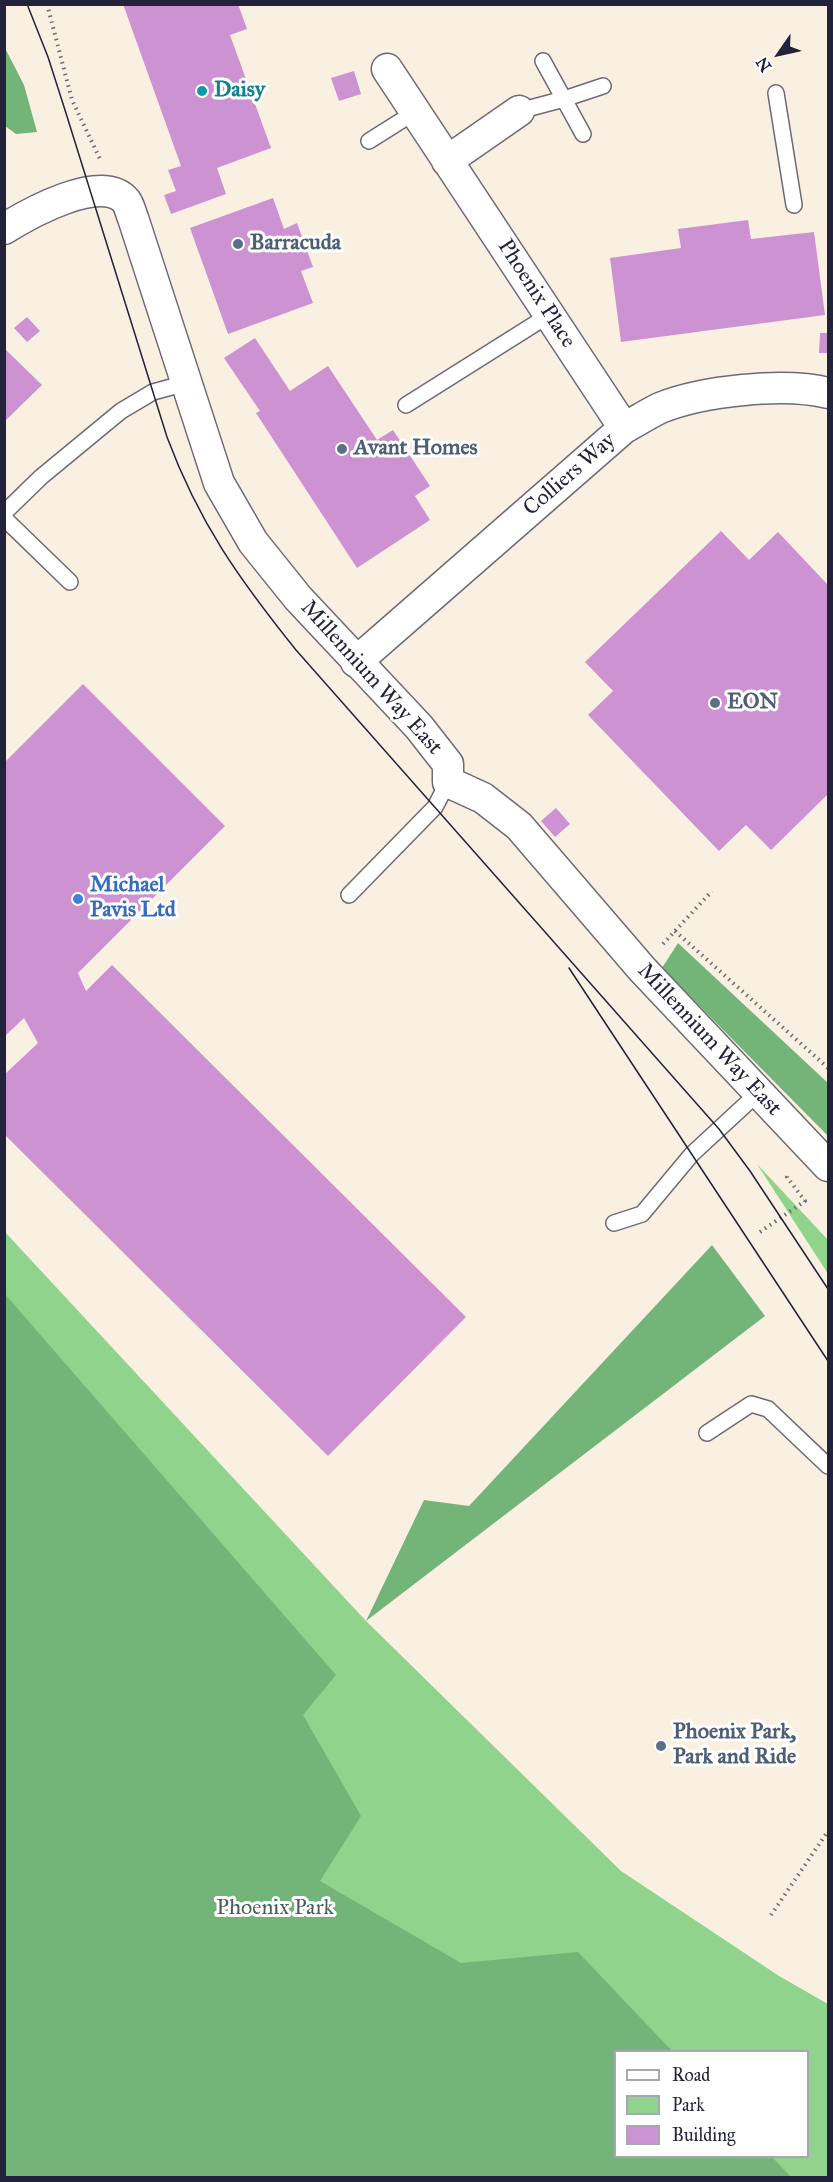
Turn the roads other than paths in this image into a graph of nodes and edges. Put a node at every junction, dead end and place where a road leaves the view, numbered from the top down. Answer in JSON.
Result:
{"nodes":[{"id":1,"x":543,"y":61,"type":"dead end"},
{"id":2,"x":387,"y":69,"type":"dead end"},
{"id":3,"x":603,"y":86,"type":"dead end"},
{"id":4,"x":776,"y":93,"type":"dead end"},
{"id":5,"x":564,"y":99,"type":"junction"},
{"id":6,"x":519,"y":111,"type":"joint"},
{"id":7,"x":415,"y":112,"type":"junction"},
{"id":8,"x":583,"y":134,"type":"dead end"},
{"id":9,"x":369,"y":141,"type":"dead end"},
{"id":10,"x":447,"y":161,"type":"junction"},
{"id":11,"x":794,"y":206,"type":"dead end"},
{"id":12,"x":4,"y":228,"type":"edge"},
{"id":13,"x":549,"y":315,"type":"junction"},
{"id":14,"x":186,"y":383,"type":"junction"},
{"id":15,"x":828,"y":393,"type":"edge"},
{"id":16,"x":406,"y":405,"type":"dead end"},
{"id":17,"x":624,"y":428,"type":"junction"},
{"id":18,"x":4,"y":513,"type":"edge"},
{"id":19,"x":4,"y":518,"type":"edge"},
{"id":20,"x":70,"y":582,"type":"dead end"},
{"id":21,"x":356,"y":662,"type":"junction"},
{"id":22,"x":448,"y":782,"type":"junction"},
{"id":23,"x":349,"y":895,"type":"dead end"},
{"id":24,"x":758,"y":1093,"type":"junction"},
{"id":25,"x":828,"y":1166,"type":"edge"},
{"id":26,"x":614,"y":1223,"type":"dead end"},
{"id":27,"x":707,"y":1433,"type":"dead end"},
{"id":28,"x":828,"y":1466,"type":"edge"}],
"edges":[{"from":1,"to":5,"type":"lane"},
{"from":2,"to":7,"type":"street","name":"Phoenix Place"},
{"from":3,"to":5,"type":"lane"},
{"from":4,"to":11,"type":"lane"},
{"from":5,"to":6,"type":"lane"},
{"from":5,"to":8,"type":"lane"},
{"from":6,"to":10,"type":"street"},
{"from":7,"to":9,"type":"lane"},
{"from":7,"to":10,"type":"street","name":"Phoenix Place"},
{"from":10,"to":13,"type":"street","name":"Phoenix Place"},
{"from":12,"to":14,"type":"street","name":"Millennium Way East"},
{"from":13,"to":16,"type":"lane"},
{"from":13,"to":17,"type":"street","name":"Phoenix Place"},
{"from":14,"to":18,"type":"lane"},
{"from":14,"to":21,"type":"street","name":"Millennium Way East"},
{"from":15,"to":17,"type":"street","name":"Colliers Way"},
{"from":17,"to":21,"type":"street","name":"Colliers Way"},
{"from":19,"to":20,"type":"lane"},
{"from":21,"to":22,"type":"street","name":"Millennium Way East"},
{"from":22,"to":23,"type":"lane"},
{"from":22,"to":24,"type":"street","name":"Millennium Way East"},
{"from":24,"to":25,"type":"street","name":"Millennium Way East"},
{"from":24,"to":26,"type":"lane"},
{"from":27,"to":28,"type":"lane"}]}
